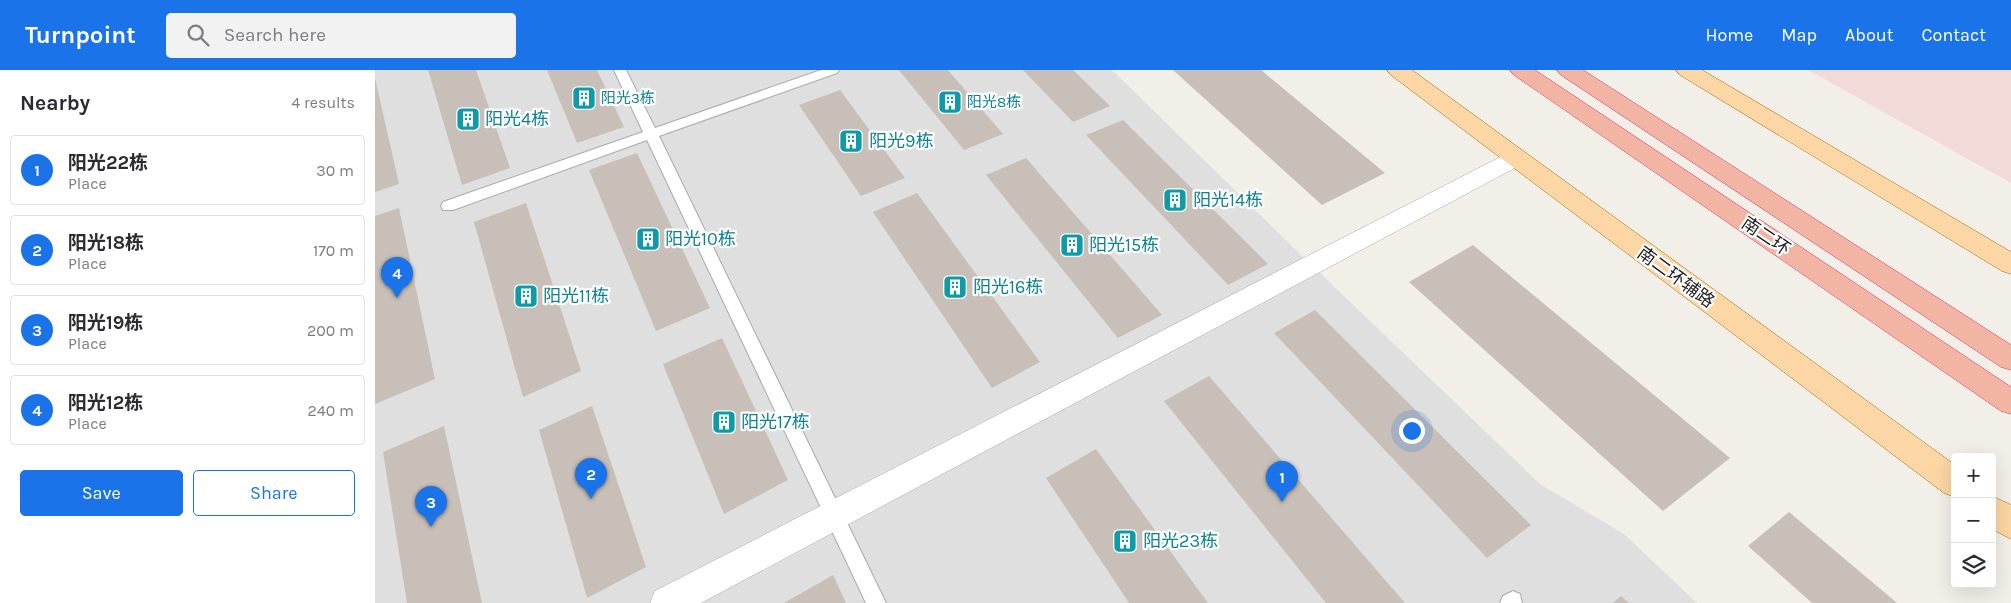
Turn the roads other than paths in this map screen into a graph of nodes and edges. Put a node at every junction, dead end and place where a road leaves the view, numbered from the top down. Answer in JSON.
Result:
{"nodes":[{"id":1,"x":620,"y":70,"type":"edge"},
{"id":2,"x":833,"y":70,"type":"edge"},
{"id":3,"x":1398,"y":70,"type":"edge"},
{"id":4,"x":1521,"y":70,"type":"edge"},
{"id":5,"x":1568,"y":70,"type":"edge"},
{"id":6,"x":1687,"y":70,"type":"edge"},
{"id":7,"x":651,"y":134,"type":"junction"},
{"id":8,"x":1516,"y":158,"type":"junction"},
{"id":9,"x":448,"y":206,"type":"dead end"},
{"id":10,"x":2011,"y":264,"type":"edge"},
{"id":11,"x":2011,"y":359,"type":"edge"},
{"id":12,"x":2011,"y":402,"type":"edge"},
{"id":13,"x":1951,"y":480,"type":"edge"},
{"id":14,"x":1996,"y":513,"type":"edge"},
{"id":15,"x":833,"y":516,"type":"junction"},
{"id":16,"x":2011,"y":524,"type":"edge"},
{"id":17,"x":667,"y":603,"type":"edge"},
{"id":18,"x":876,"y":603,"type":"edge"}],
"edges":[{"from":1,"to":7,"type":"lane"},
{"from":2,"to":7,"type":"lane"},
{"from":3,"to":8,"type":"main road","name":"南二环辅路"},
{"from":4,"to":12,"type":"highway","name":"南二环"},
{"from":5,"to":11,"type":"highway","name":"南二环"},
{"from":6,"to":10,"type":"main road"},
{"from":7,"to":9,"type":"lane"},
{"from":7,"to":15,"type":"lane"},
{"from":8,"to":13,"type":"main road","name":"南二环辅路"},
{"from":8,"to":15,"type":"street"},
{"from":14,"to":16,"type":"main road"},
{"from":15,"to":17,"type":"street"},
{"from":15,"to":18,"type":"lane"}]}
